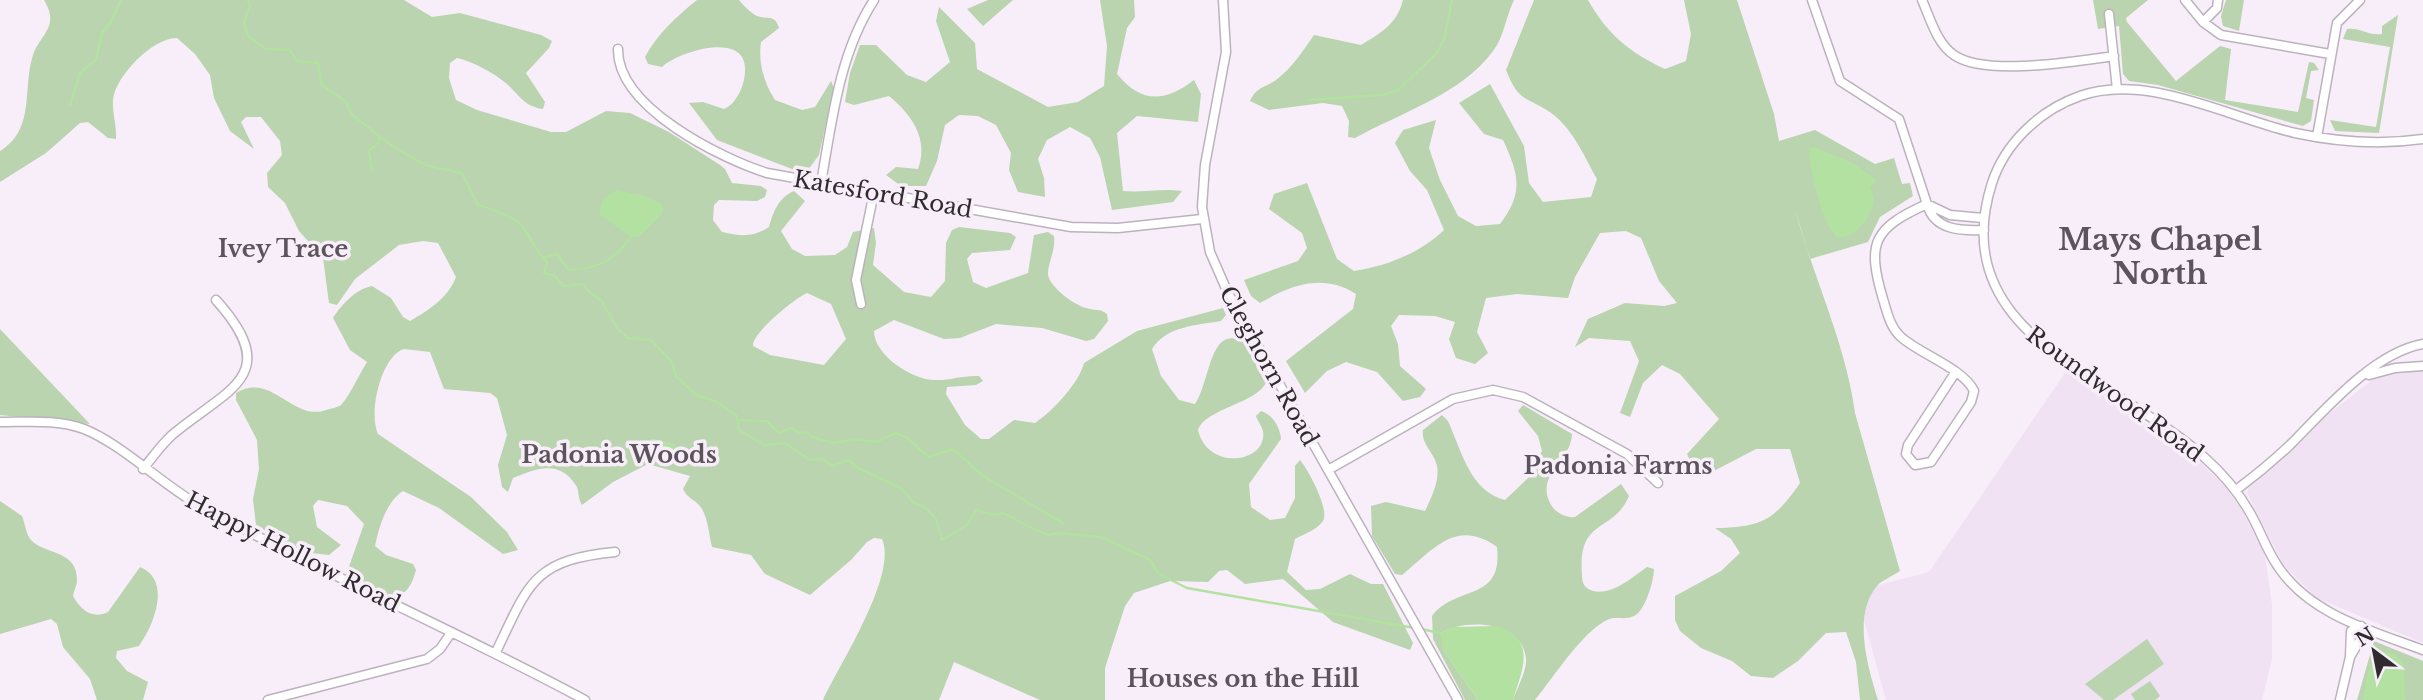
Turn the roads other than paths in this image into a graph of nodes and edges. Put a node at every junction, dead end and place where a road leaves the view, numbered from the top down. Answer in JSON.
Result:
{"nodes":[{"id":1,"x":874,"y":0,"type":"edge"},
{"id":2,"x":1223,"y":0,"type":"edge"},
{"id":3,"x":1812,"y":0,"type":"edge"},
{"id":4,"x":1922,"y":0,"type":"edge"},
{"id":5,"x":2185,"y":0,"type":"edge"},
{"id":6,"x":2218,"y":0,"type":"edge"},
{"id":7,"x":2360,"y":0,"type":"edge"},
{"id":8,"x":2109,"y":14,"type":"dead end"},
{"id":9,"x":2203,"y":22,"type":"junction"},
{"id":10,"x":618,"y":49,"type":"dead end"},
{"id":11,"x":2330,"y":54,"type":"junction"},
{"id":12,"x":2114,"y":56,"type":"junction"},
{"id":13,"x":2117,"y":89,"type":"junction"},
{"id":14,"x":2317,"y":137,"type":"junction"},
{"id":15,"x":2423,"y":139,"type":"edge"},
{"id":16,"x":821,"y":183,"type":"junction"},
{"id":17,"x":874,"y":192,"type":"junction"},
{"id":18,"x":1927,"y":204,"type":"junction"},
{"id":19,"x":1983,"y":218,"type":"junction"},
{"id":20,"x":1202,"y":219,"type":"junction"},
{"id":21,"x":1984,"y":230,"type":"junction"},
{"id":22,"x":216,"y":300,"type":"dead end"},
{"id":23,"x":861,"y":304,"type":"dead end"},
{"id":24,"x":2423,"y":344,"type":"edge"},
{"id":25,"x":2423,"y":366,"type":"edge"},
{"id":26,"x":1955,"y":373,"type":"junction"},
{"id":27,"x":2362,"y":377,"type":"junction"},
{"id":28,"x":0,"y":422,"type":"edge"},
{"id":29,"x":144,"y":469,"type":"junction"},
{"id":30,"x":1328,"y":470,"type":"junction"},
{"id":31,"x":1658,"y":483,"type":"dead end"},
{"id":32,"x":2236,"y":490,"type":"junction"},
{"id":33,"x":615,"y":552,"type":"dead end"},
{"id":34,"x":2361,"y":626,"type":"junction"},
{"id":35,"x":451,"y":633,"type":"junction"},
{"id":36,"x":2423,"y":650,"type":"edge"},
{"id":37,"x":496,"y":652,"type":"junction"},
{"id":38,"x":268,"y":700,"type":"edge"},
{"id":39,"x":585,"y":700,"type":"edge"},
{"id":40,"x":1458,"y":700,"type":"edge"},
{"id":41,"x":2340,"y":700,"type":"edge"}],
"edges":[{"from":1,"to":16,"type":"street"},
{"from":2,"to":20,"type":"street","name":"Cleghorn Road"},
{"from":3,"to":18,"type":"street"},
{"from":4,"to":12,"type":"street"},
{"from":5,"to":9,"type":"street"},
{"from":6,"to":9,"type":"street"},
{"from":7,"to":11,"type":"street"},
{"from":8,"to":12,"type":"street"},
{"from":9,"to":11,"type":"street"},
{"from":10,"to":16,"type":"street","name":"Katesford Road"},
{"from":11,"to":14,"type":"street"},
{"from":12,"to":13,"type":"street"},
{"from":13,"to":14,"type":"street","name":"Roundwood Road"},
{"from":13,"to":19,"type":"street","name":"Roundwood Road"},
{"from":14,"to":15,"type":"street","name":"Roundwood Road"},
{"from":16,"to":17,"type":"street","name":"Katesford Road"},
{"from":17,"to":20,"type":"street","name":"Katesford Road"},
{"from":17,"to":23,"type":"street"},
{"from":18,"to":19,"type":"street"},
{"from":18,"to":21,"type":"street"},
{"from":18,"to":26,"type":"street"},
{"from":19,"to":21,"type":"street","name":"Roundwood Road"},
{"from":20,"to":30,"type":"street","name":"Cleghorn Road"},
{"from":21,"to":32,"type":"street","name":"Roundwood Road"},
{"from":22,"to":29,"type":"street"},
{"from":24,"to":27,"type":"street"},
{"from":25,"to":27,"type":"street"},
{"from":26,"to":26,"type":"street"},
{"from":27,"to":32,"type":"street"},
{"from":28,"to":29,"type":"street","name":"Happy Hollow Road"},
{"from":29,"to":35,"type":"street","name":"Happy Hollow Road"},
{"from":30,"to":31,"type":"street"},
{"from":30,"to":40,"type":"street","name":"Cleghorn Road"},
{"from":32,"to":34,"type":"street","name":"Roundwood Road"},
{"from":33,"to":37,"type":"street"},
{"from":34,"to":36,"type":"street","name":"Roundwood Road"},
{"from":34,"to":41,"type":"street"},
{"from":35,"to":37,"type":"street","name":"Happy Hollow Road"},
{"from":35,"to":38,"type":"street"},
{"from":37,"to":39,"type":"street","name":"Happy Hollow Road"}]}
